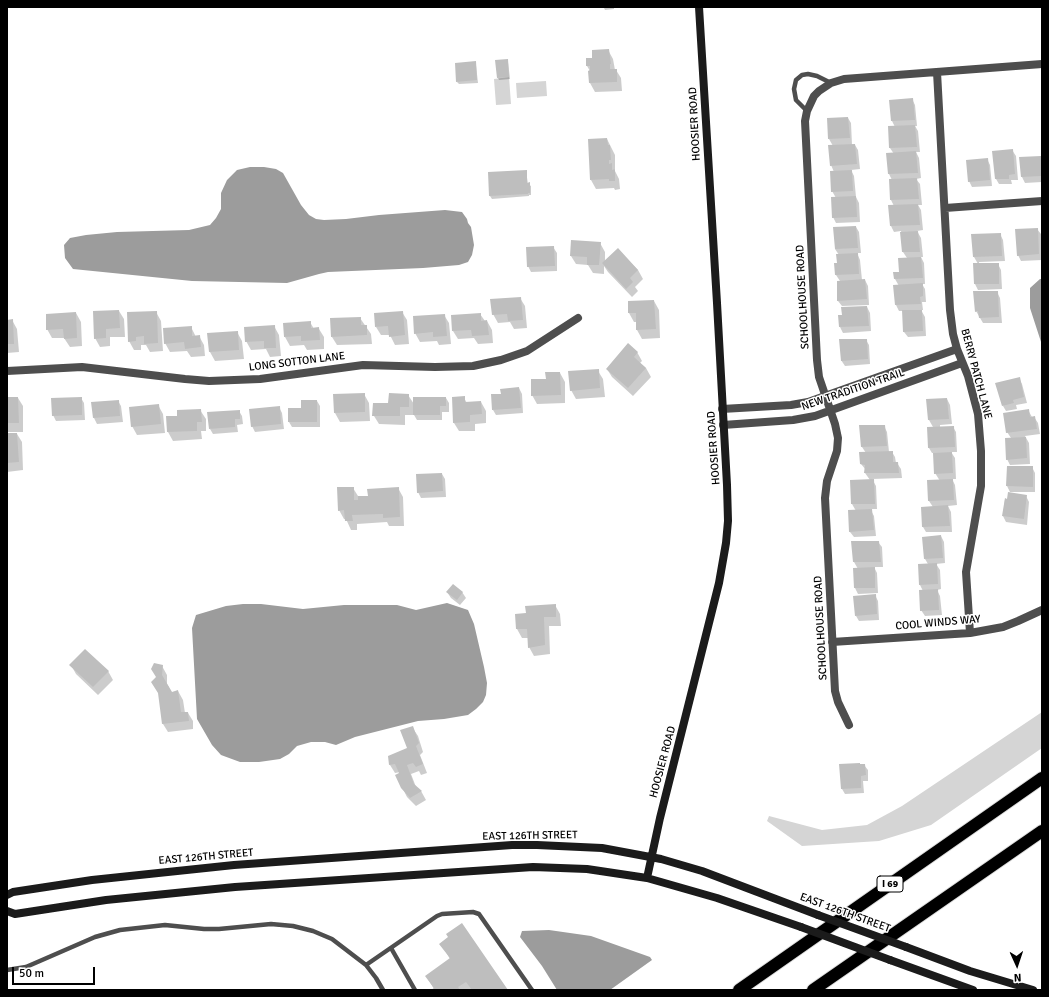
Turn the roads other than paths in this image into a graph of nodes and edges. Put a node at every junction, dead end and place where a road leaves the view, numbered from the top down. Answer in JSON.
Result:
{"nodes":[{"id":1,"x":699,"y":7,"type":"edge"},
{"id":2,"x":1042,"y":64,"type":"edge"},
{"id":3,"x":937,"y":72,"type":"junction"},
{"id":4,"x":831,"y":83,"type":"junction"},
{"id":5,"x":807,"y":111,"type":"junction"},
{"id":6,"x":1042,"y":202,"type":"edge"},
{"id":7,"x":945,"y":208,"type":"junction"},
{"id":8,"x":578,"y":318,"type":"dead end"},
{"id":9,"x":957,"y":349,"type":"junction"},
{"id":10,"x":962,"y":363,"type":"junction"},
{"id":11,"x":7,"y":371,"type":"edge"},
{"id":12,"x":824,"y":396,"type":"junction"},
{"id":13,"x":722,"y":409,"type":"junction"},
{"id":14,"x":830,"y":411,"type":"junction"},
{"id":15,"x":723,"y":425,"type":"junction"},
{"id":16,"x":1042,"y":610,"type":"edge"},
{"id":17,"x":970,"y":633,"type":"junction"},
{"id":18,"x":832,"y":642,"type":"junction"},
{"id":19,"x":849,"y":725,"type":"dead end"},
{"id":20,"x":1042,"y":778,"type":"edge"},
{"id":21,"x":1042,"y":831,"type":"edge"},
{"id":22,"x":651,"y":856,"type":"junction"},
{"id":23,"x":646,"y":878,"type":"junction"},
{"id":24,"x":7,"y":895,"type":"edge"},
{"id":25,"x":7,"y":911,"type":"edge"},
{"id":26,"x":391,"y":948,"type":"junction"},
{"id":27,"x":366,"y":965,"type":"junction"},
{"id":28,"x":7,"y":970,"type":"edge"},
{"id":29,"x":383,"y":990,"type":"edge"},
{"id":30,"x":415,"y":990,"type":"edge"},
{"id":31,"x":532,"y":990,"type":"edge"},
{"id":32,"x":739,"y":990,"type":"edge"},
{"id":33,"x":813,"y":990,"type":"edge"},
{"id":34,"x":973,"y":990,"type":"edge"},
{"id":35,"x":1033,"y":990,"type":"edge"}],
"edges":[{"from":1,"to":13,"type":"main road","name":"HOOSIER ROAD"},
{"from":2,"to":3,"type":"street","name":"SCHOOLHOUSE ROAD"},
{"from":3,"to":4,"type":"street","name":"SCHOOLHOUSE ROAD"},
{"from":3,"to":7,"type":"street","name":"BERRY PATCH LANE"},
{"from":4,"to":5,"type":"street","name":"SCHOOLHOUSE ROAD"},
{"from":4,"to":5,"type":"lane"},
{"from":5,"to":12,"type":"street","name":"SCHOOLHOUSE ROAD"},
{"from":6,"to":7,"type":"street"},
{"from":7,"to":9,"type":"street","name":"BERRY PATCH LANE"},
{"from":8,"to":11,"type":"street","name":"LONG SOTTON LANE"},
{"from":9,"to":10,"type":"street","name":"BERRY PATCH LANE"},
{"from":9,"to":12,"type":"street","name":"NEW TRADITION TRAIL"},
{"from":10,"to":14,"type":"street","name":"NEW TRADITION TRAIL"},
{"from":10,"to":17,"type":"street","name":"BERRY PATCH LANE"},
{"from":12,"to":13,"type":"street","name":"NEW TRADITION TRAIL"},
{"from":12,"to":14,"type":"street","name":"SCHOOLHOUSE ROAD"},
{"from":13,"to":15,"type":"main road","name":"HOOSIER ROAD"},
{"from":14,"to":15,"type":"street","name":"NEW TRADITION TRAIL"},
{"from":14,"to":18,"type":"street","name":"SCHOOLHOUSE ROAD"},
{"from":15,"to":22,"type":"main road","name":"HOOSIER ROAD"},
{"from":16,"to":17,"type":"street","name":"COOL WINDS WAY"},
{"from":17,"to":18,"type":"street","name":"COOL WINDS WAY"},
{"from":18,"to":19,"type":"street","name":"SCHOOLHOUSE ROAD"},
{"from":20,"to":32,"type":"highway","number":"I 69"},
{"from":21,"to":33,"type":"highway"},
{"from":22,"to":23,"type":"main road","name":"HOOSIER ROAD"},
{"from":22,"to":24,"type":"main road","name":"EAST 126TH STREET"},
{"from":22,"to":35,"type":"main road","name":"EAST 126TH STREET","bridge":true},
{"from":23,"to":25,"type":"main road"},
{"from":23,"to":34,"type":"main road","bridge":true},
{"from":26,"to":27,"type":"lane"},
{"from":26,"to":30,"type":"lane"},
{"from":26,"to":31,"type":"lane"},
{"from":27,"to":28,"type":"lane"},
{"from":27,"to":29,"type":"lane"}]}
